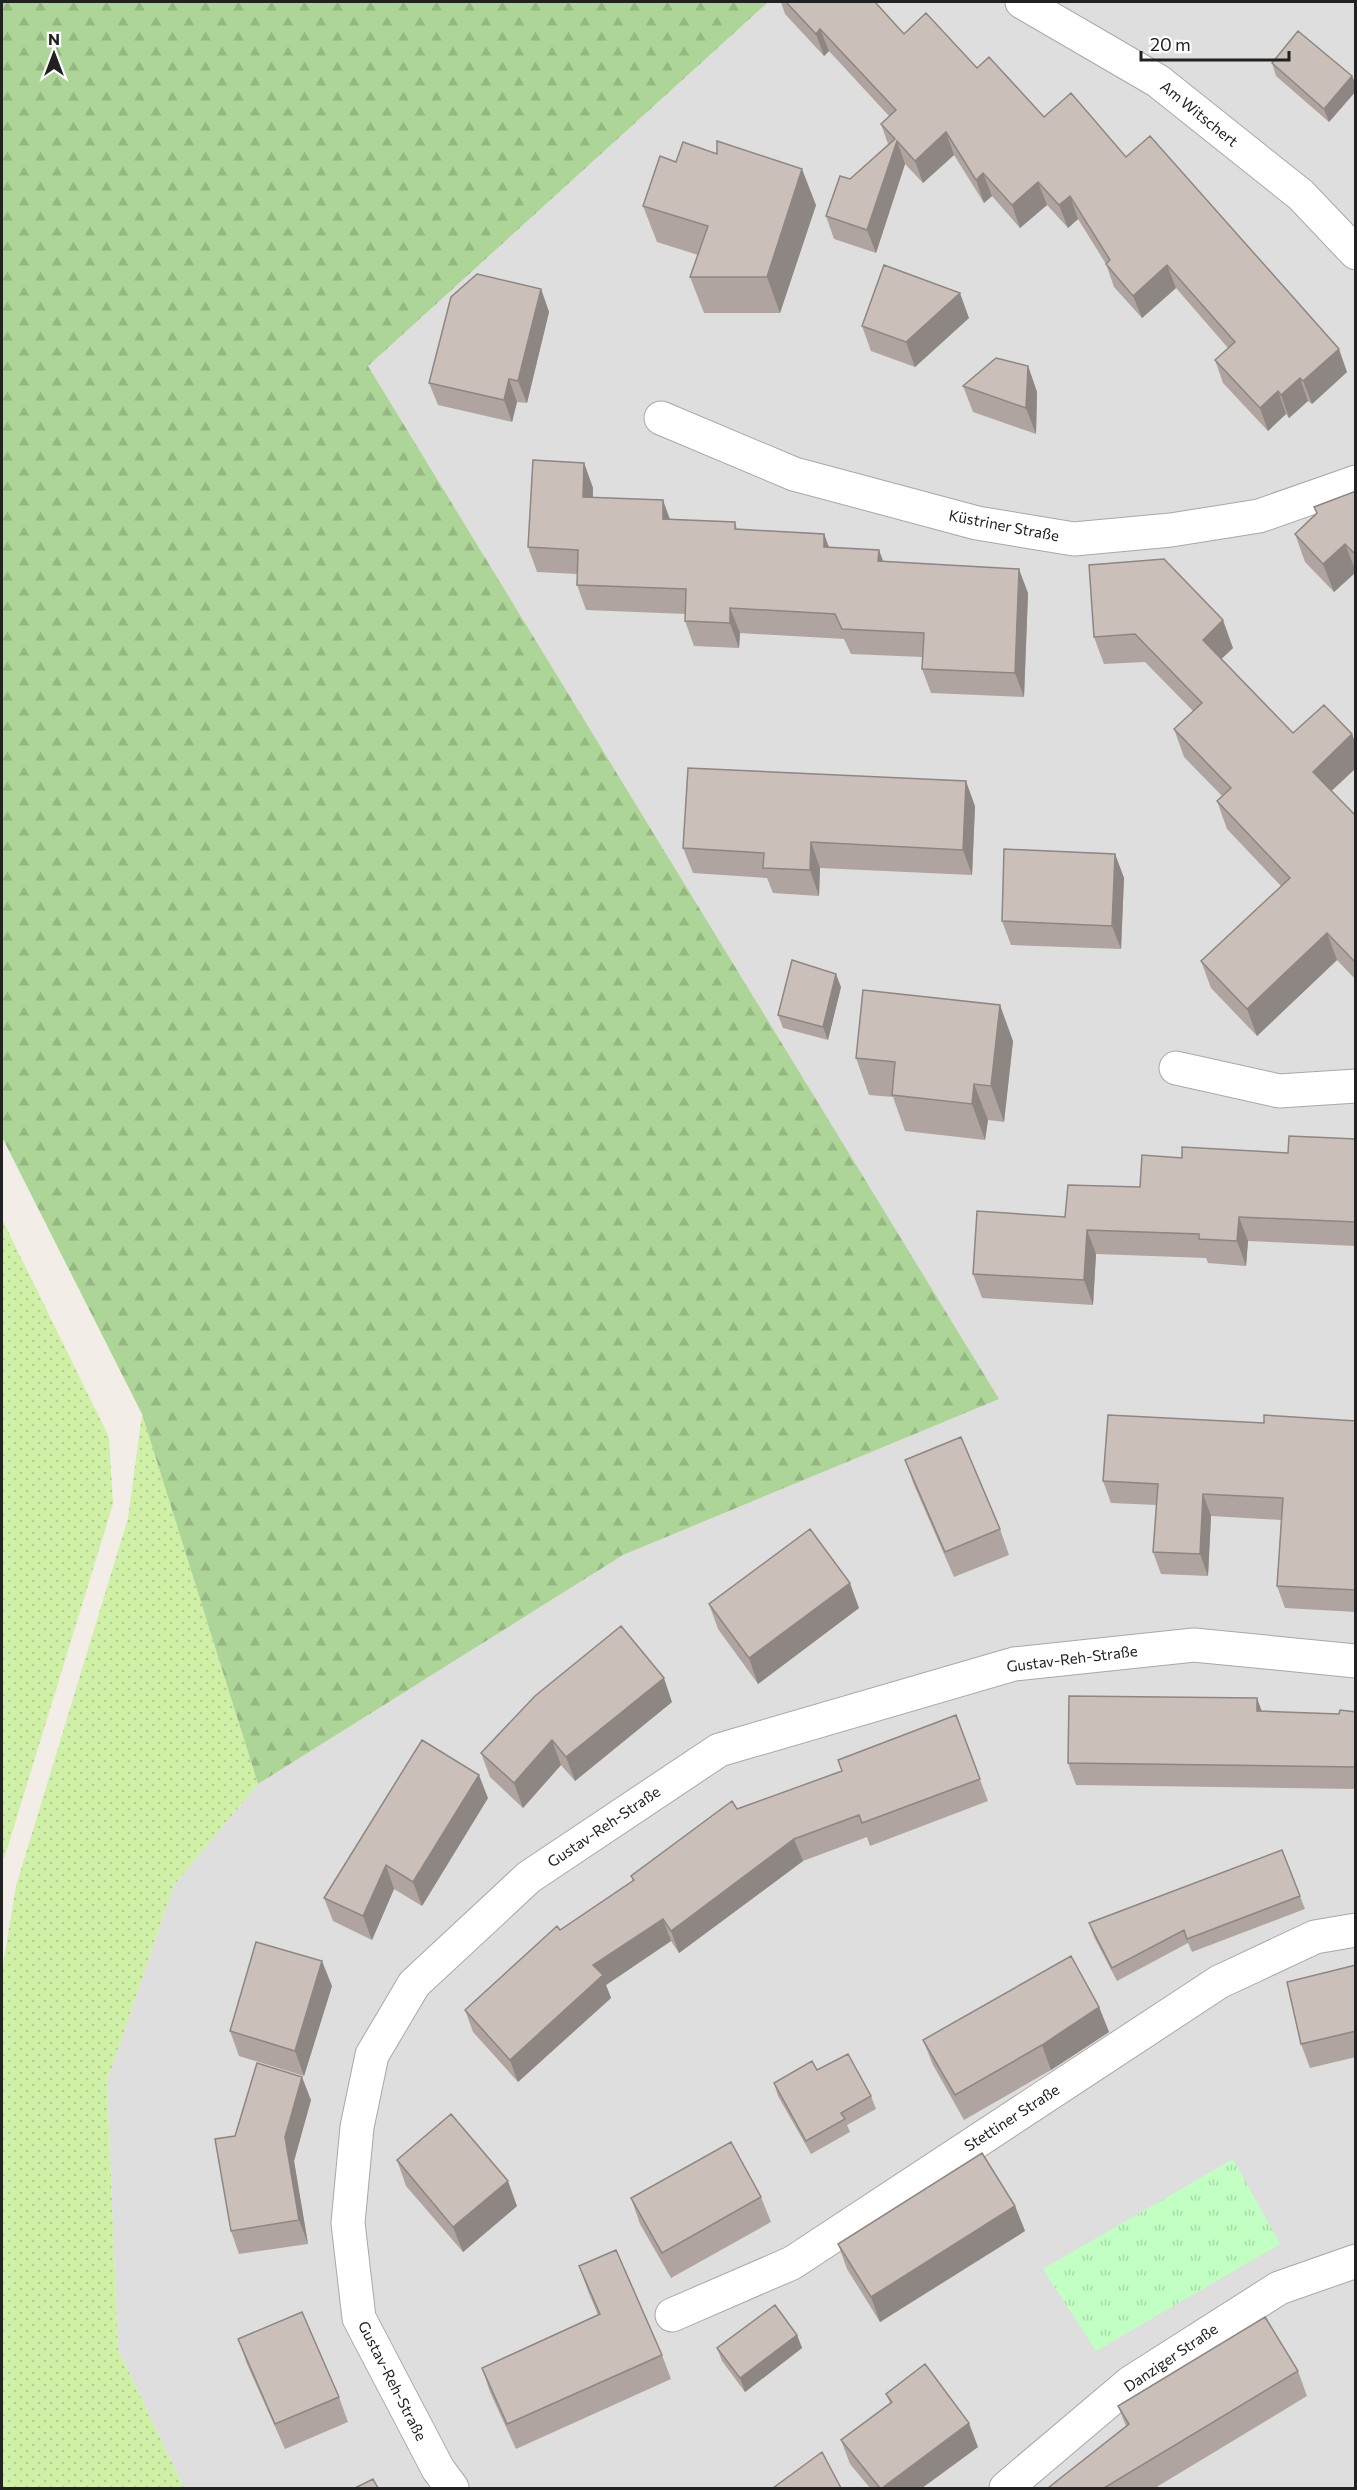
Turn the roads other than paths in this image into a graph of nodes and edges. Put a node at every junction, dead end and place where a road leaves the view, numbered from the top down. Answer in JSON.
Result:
{"nodes":[{"id":1,"x":1022,"y":2,"type":"edge"},
{"id":2,"x":1356,"y":253,"type":"edge"},
{"id":3,"x":661,"y":418,"type":"dead end"},
{"id":4,"x":1356,"y":482,"type":"edge"},
{"id":5,"x":1176,"y":1068,"type":"dead end"},
{"id":6,"x":1356,"y":1086,"type":"edge"},
{"id":7,"x":1356,"y":1661,"type":"edge"},
{"id":8,"x":1356,"y":1930,"type":"edge"},
{"id":9,"x":1356,"y":2261,"type":"edge"},
{"id":10,"x":672,"y":2315,"type":"dead end"},
{"id":11,"x":452,"y":2488,"type":"edge"},
{"id":12,"x":1006,"y":2488,"type":"edge"}],
"edges":[{"from":1,"to":2,"type":"street","name":"Am Witschert"},
{"from":3,"to":4,"type":"street","name":"Küstriner Straße"},
{"from":5,"to":6,"type":"street"},
{"from":7,"to":11,"type":"street","name":"Gustav-Reh-Straße"},
{"from":8,"to":10,"type":"street","name":"Stettiner Straße"},
{"from":9,"to":12,"type":"street","name":"Danziger Straße"}]}
